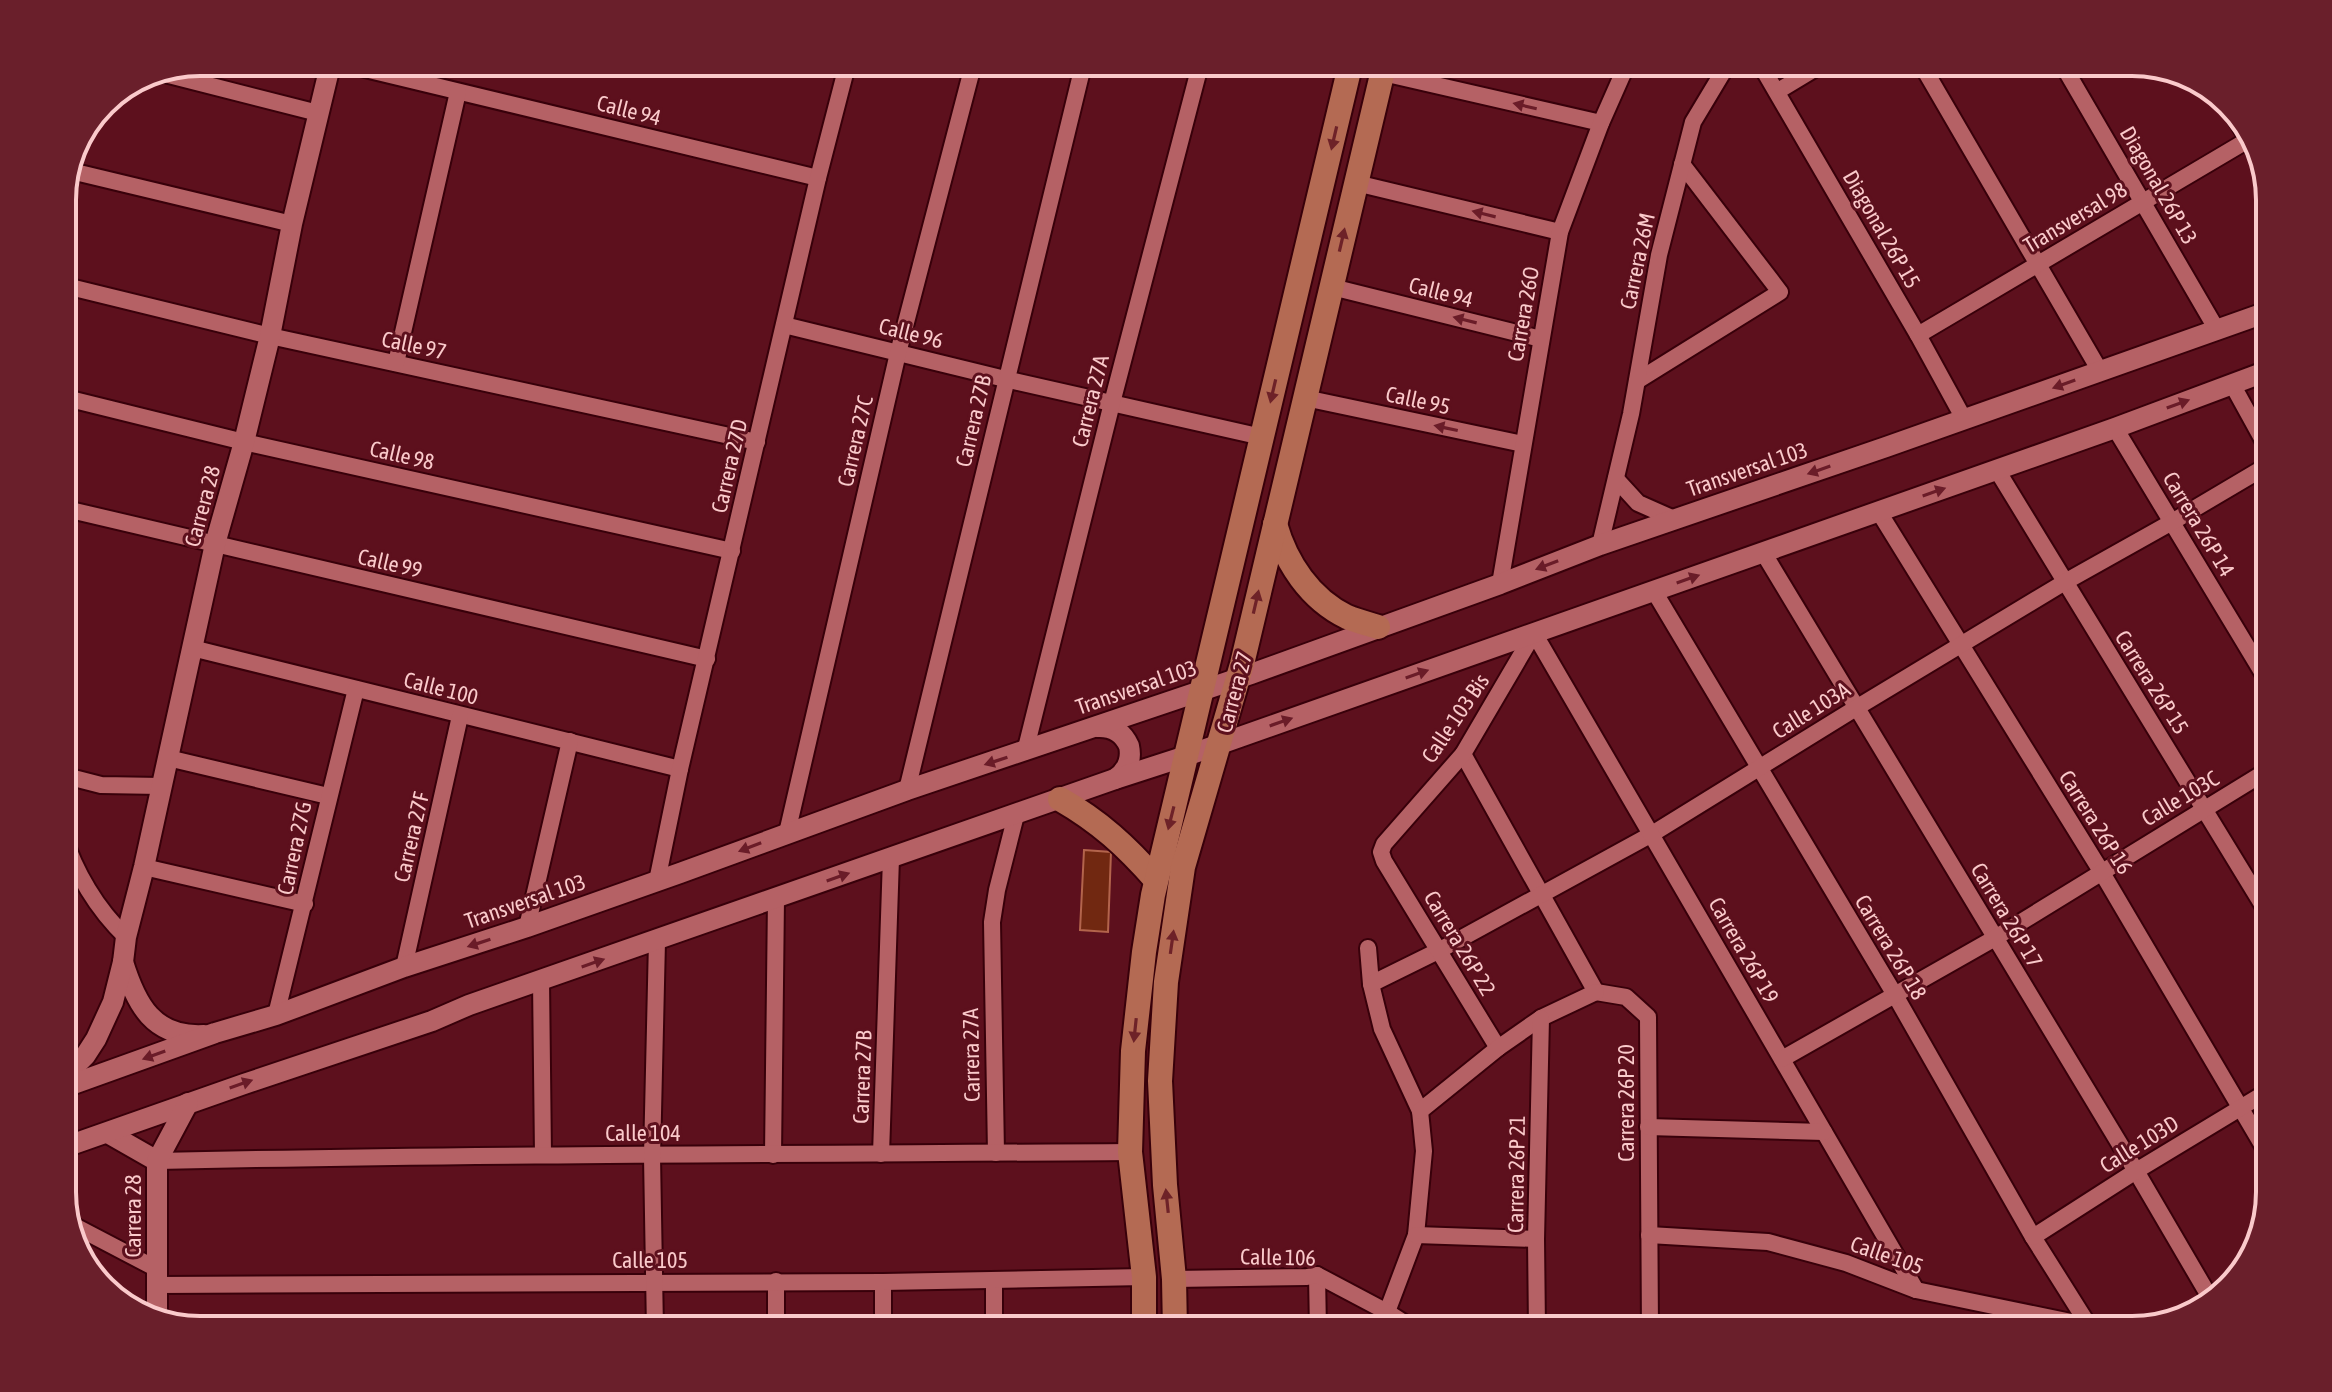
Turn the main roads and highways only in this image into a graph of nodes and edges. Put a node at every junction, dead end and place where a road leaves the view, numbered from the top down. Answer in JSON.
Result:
{"nodes":[{"id":1,"x":1348,"y":76,"type":"edge"},
{"id":2,"x":1382,"y":76,"type":"edge"},
{"id":3,"x":1275,"y":524,"type":"junction"},
{"id":4,"x":1378,"y":627,"type":"road end"},
{"id":5,"x":1060,"y":799,"type":"road end"},
{"id":6,"x":1156,"y":880,"type":"junction"},
{"id":7,"x":1144,"y":1316,"type":"edge"},
{"id":8,"x":1175,"y":1316,"type":"edge"}],
"edges":[{"from":1,"to":6,"type":"main road","name":"Carrera 27","one_way":true},
{"from":3,"to":2,"type":"main road","name":"Carrera 27","one_way":true},
{"from":3,"to":4,"type":"main road"},
{"from":8,"to":3,"type":"main road","name":"Carrera 27","one_way":true},
{"from":5,"to":6,"type":"main road"},
{"from":6,"to":7,"type":"main road","name":"Carrera 27","one_way":true}]}
